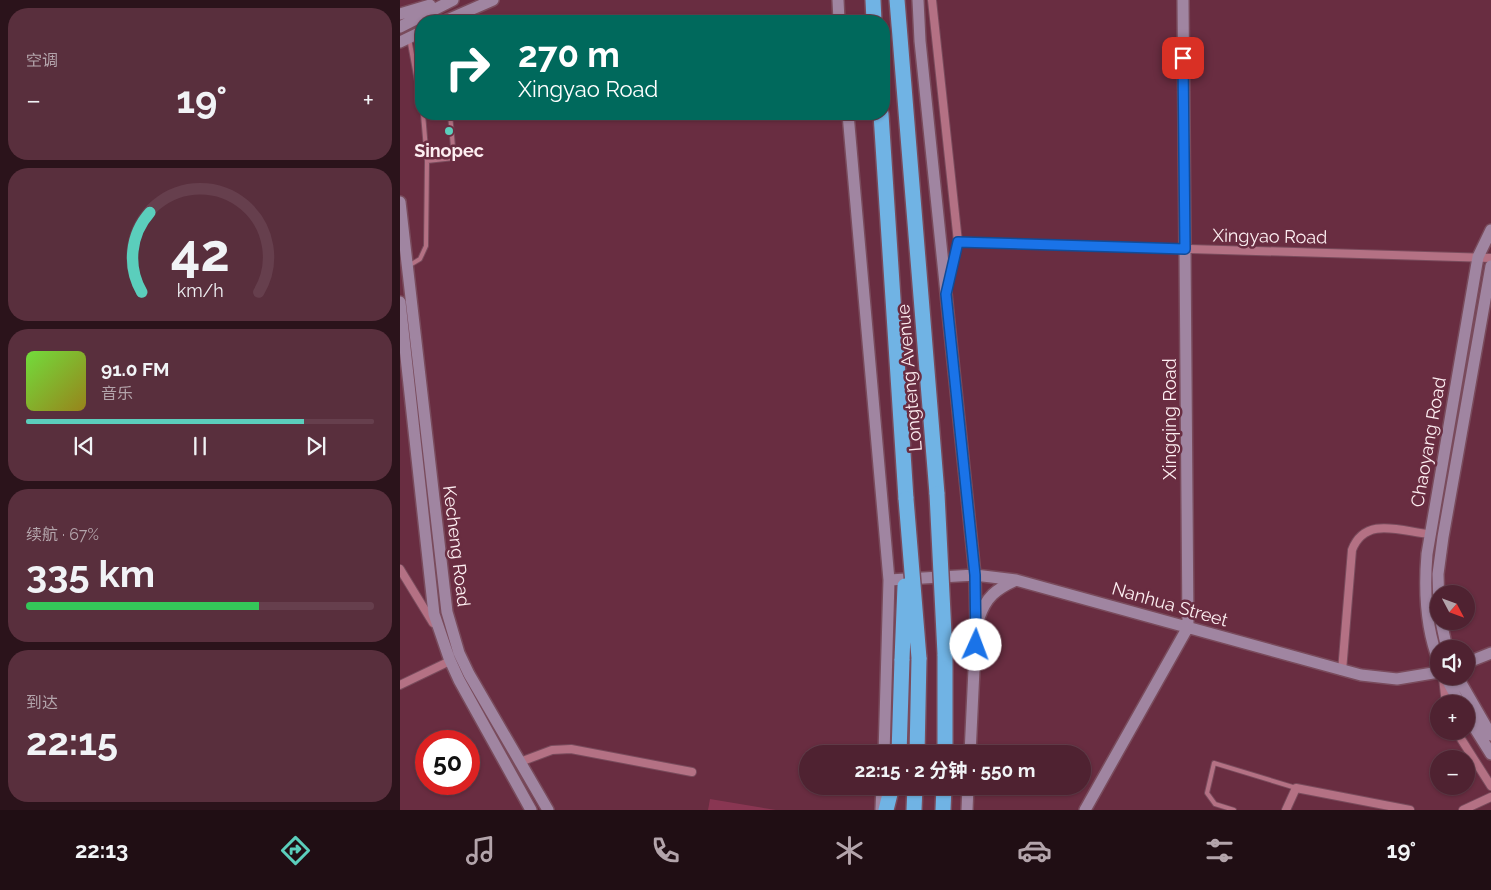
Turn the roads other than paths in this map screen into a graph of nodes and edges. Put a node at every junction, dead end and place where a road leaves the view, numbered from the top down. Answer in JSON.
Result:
{"nodes":[{"id":1,"x":448,"y":0,"type":"edge"},
{"id":2,"x":454,"y":0,"type":"edge"},
{"id":3,"x":493,"y":0,"type":"edge"},
{"id":4,"x":838,"y":0,"type":"edge"},
{"id":5,"x":873,"y":0,"type":"edge"},
{"id":6,"x":897,"y":0,"type":"edge"},
{"id":7,"x":918,"y":0,"type":"edge"},
{"id":8,"x":932,"y":0,"type":"edge"},
{"id":9,"x":1182,"y":0,"type":"edge"},
{"id":10,"x":400,"y":14,"type":"edge"},
{"id":11,"x":423,"y":15,"type":"edge"},
{"id":12,"x":459,"y":15,"type":"edge"},
{"id":13,"x":839,"y":15,"type":"edge"},
{"id":14,"x":874,"y":15,"type":"edge"},
{"id":15,"x":415,"y":19,"type":"edge"},
{"id":16,"x":400,"y":26,"type":"edge"},
{"id":17,"x":404,"y":40,"type":"edge"},
{"id":18,"x":415,"y":80,"type":"edge"},
{"id":19,"x":424,"y":120,"type":"edge"},
{"id":20,"x":451,"y":120,"type":"edge"},
{"id":21,"x":849,"y":120,"type":"edge"},
{"id":22,"x":880,"y":120,"type":"edge"},
{"id":23,"x":427,"y":161,"type":"junction"},
{"id":24,"x":400,"y":202,"type":"edge"},
{"id":25,"x":1491,"y":230,"type":"edge"},
{"id":26,"x":958,"y":242,"type":"junction"},
{"id":27,"x":1185,"y":249,"type":"junction"},
{"id":28,"x":1478,"y":257,"type":"junction"},
{"id":29,"x":1491,"y":258,"type":"edge"},
{"id":30,"x":408,"y":266,"type":"junction"},
{"id":31,"x":1491,"y":266,"type":"edge"},
{"id":32,"x":1489,"y":284,"type":"edge"},
{"id":33,"x":946,"y":294,"type":"junction"},
{"id":34,"x":400,"y":302,"type":"edge"},
{"id":35,"x":908,"y":527,"type":"junction"},
{"id":36,"x":1429,"y":534,"type":"junction"},
{"id":37,"x":400,"y":569,"type":"edge"},
{"id":38,"x":975,"y":575,"type":"junction"},
{"id":39,"x":889,"y":580,"type":"junction"},
{"id":40,"x":1016,"y":580,"type":"junction"},
{"id":41,"x":1438,"y":585,"type":"edge"},
{"id":42,"x":976,"y":627,"type":"junction"},
{"id":43,"x":1188,"y":627,"type":"junction"},
{"id":44,"x":440,"y":635,"type":"junction"},
{"id":45,"x":1432,"y":640,"type":"edge"},
{"id":46,"x":1491,"y":654,"type":"edge"},
{"id":47,"x":1475,"y":660,"type":"edge"},
{"id":48,"x":450,"y":661,"type":"junction"},
{"id":49,"x":1342,"y":671,"type":"junction"},
{"id":50,"x":1430,"y":674,"type":"edge"},
{"id":51,"x":400,"y":685,"type":"edge"},
{"id":52,"x":1462,"y":685,"type":"edge"},
{"id":53,"x":1475,"y":728,"type":"edge"},
{"id":54,"x":1491,"y":734,"type":"edge"},
{"id":55,"x":1462,"y":740,"type":"edge"},
{"id":56,"x":884,"y":745,"type":"edge"},
{"id":57,"x":899,"y":745,"type":"edge"},
{"id":58,"x":917,"y":745,"type":"edge"},
{"id":59,"x":945,"y":745,"type":"edge"},
{"id":60,"x":970,"y":745,"type":"edge"},
{"id":61,"x":1491,"y":754,"type":"edge"},
{"id":62,"x":520,"y":762,"type":"junction"},
{"id":63,"x":692,"y":772,"type":"dead end"},
{"id":64,"x":1491,"y":786,"type":"edge"},
{"id":65,"x":1296,"y":788,"type":"junction"},
{"id":66,"x":882,"y":795,"type":"edge"},
{"id":67,"x":890,"y":795,"type":"edge"},
{"id":68,"x":898,"y":795,"type":"edge"},
{"id":69,"x":915,"y":795,"type":"edge"},
{"id":70,"x":944,"y":795,"type":"edge"},
{"id":71,"x":968,"y":795,"type":"edge"},
{"id":72,"x":1491,"y":797,"type":"edge"},
{"id":73,"x":1288,"y":809,"type":"edge"},
{"id":74,"x":1405,"y":809,"type":"edge"},
{"id":75,"x":531,"y":810,"type":"edge"},
{"id":76,"x":548,"y":810,"type":"edge"},
{"id":77,"x":881,"y":810,"type":"edge"},
{"id":78,"x":886,"y":810,"type":"edge"},
{"id":79,"x":897,"y":810,"type":"edge"},
{"id":80,"x":914,"y":810,"type":"edge"},
{"id":81,"x":943,"y":810,"type":"edge"},
{"id":82,"x":967,"y":810,"type":"edge"},
{"id":83,"x":1085,"y":810,"type":"edge"},
{"id":84,"x":1234,"y":810,"type":"edge"},
{"id":85,"x":1464,"y":810,"type":"edge"}],
"edges":[{"from":1,"to":10,"type":"main road"},
{"from":2,"to":11,"type":"main road"},
{"from":3,"to":12,"type":"main road"},
{"from":4,"to":13,"type":"main road"},
{"from":5,"to":14,"type":"highway"},
{"from":6,"to":59,"type":"highway","name":"Longteng Avenue","bridge":true},
{"from":7,"to":33,"type":"main road"},
{"from":8,"to":26,"type":"street"},
{"from":9,"to":27,"type":"main road","name":"Xingqing Road"},
{"from":15,"to":16,"type":"main road"},
{"from":17,"to":18,"type":"lane"},
{"from":19,"to":23,"type":"lane"},
{"from":20,"to":23,"type":"lane"},
{"from":21,"to":39,"type":"main road"},
{"from":22,"to":35,"type":"highway","name":"Longteng Avenue","bridge":true},
{"from":23,"to":30,"type":"lane"},
{"from":24,"to":30,"type":"main road","name":"Kecheng Road"},
{"from":25,"to":28,"type":"main road","name":"Chaoyang Road"},
{"from":26,"to":27,"type":"street","name":"Xingyao Road"},
{"from":26,"to":33,"type":"street"},
{"from":27,"to":28,"type":"street","name":"Xingyao Road"},
{"from":27,"to":43,"type":"main road","name":"Xingqing Road"},
{"from":28,"to":29,"type":"street","name":"Xingyao Road"},
{"from":28,"to":36,"type":"main road","name":"Chaoyang Road"},
{"from":30,"to":62,"type":"main road","name":"Kecheng Road"},
{"from":31,"to":32,"type":"main road","name":"Chaoyang Road"},
{"from":32,"to":41,"type":"main road","name":"Chaoyang Road"},
{"from":33,"to":38,"type":"main road"},
{"from":34,"to":44,"type":"main road","name":"Kecheng Road"},
{"from":35,"to":57,"type":"highway","bridge":true},
{"from":35,"to":58,"type":"highway","name":"Longteng Avenue","bridge":true},
{"from":36,"to":45,"type":"main road","name":"Chaoyang Road"},
{"from":36,"to":49,"type":"street"},
{"from":37,"to":44,"type":"street"},
{"from":38,"to":39,"type":"main road","name":"Nanhua Street"},
{"from":38,"to":40,"type":"main road","name":"Nanhua Street"},
{"from":38,"to":42,"type":"main road"},
{"from":39,"to":56,"type":"main road"},
{"from":40,"to":42,"type":"main road"},
{"from":40,"to":43,"type":"main road","name":"Nanhua Street"},
{"from":42,"to":60,"type":"main road"},
{"from":43,"to":49,"type":"main road","name":"Nanhua Street"},
{"from":43,"to":83,"type":"main road","name":"Xingqing Road"},
{"from":44,"to":48,"type":"main road","name":"Kecheng Road"},
{"from":46,"to":47,"type":"main road"},
{"from":48,"to":51,"type":"street"},
{"from":48,"to":75,"type":"main road","name":"Kecheng Road"},
{"from":49,"to":50,"type":"main road","name":"Nanhua Street"},
{"from":52,"to":54,"type":"main road"},
{"from":53,"to":61,"type":"main road"},
{"from":55,"to":64,"type":"street"},
{"from":62,"to":63,"type":"street"},
{"from":62,"to":76,"type":"main road","name":"Kecheng Road"},
{"from":65,"to":73,"type":"street"},
{"from":65,"to":74,"type":"street"},
{"from":65,"to":84,"type":"lane"},
{"from":66,"to":77,"type":"main road"},
{"from":67,"to":78,"type":"highway"},
{"from":68,"to":79,"type":"highway"},
{"from":69,"to":80,"type":"highway"},
{"from":70,"to":81,"type":"highway"},
{"from":71,"to":82,"type":"main road"},
{"from":72,"to":85,"type":"street"}]}
